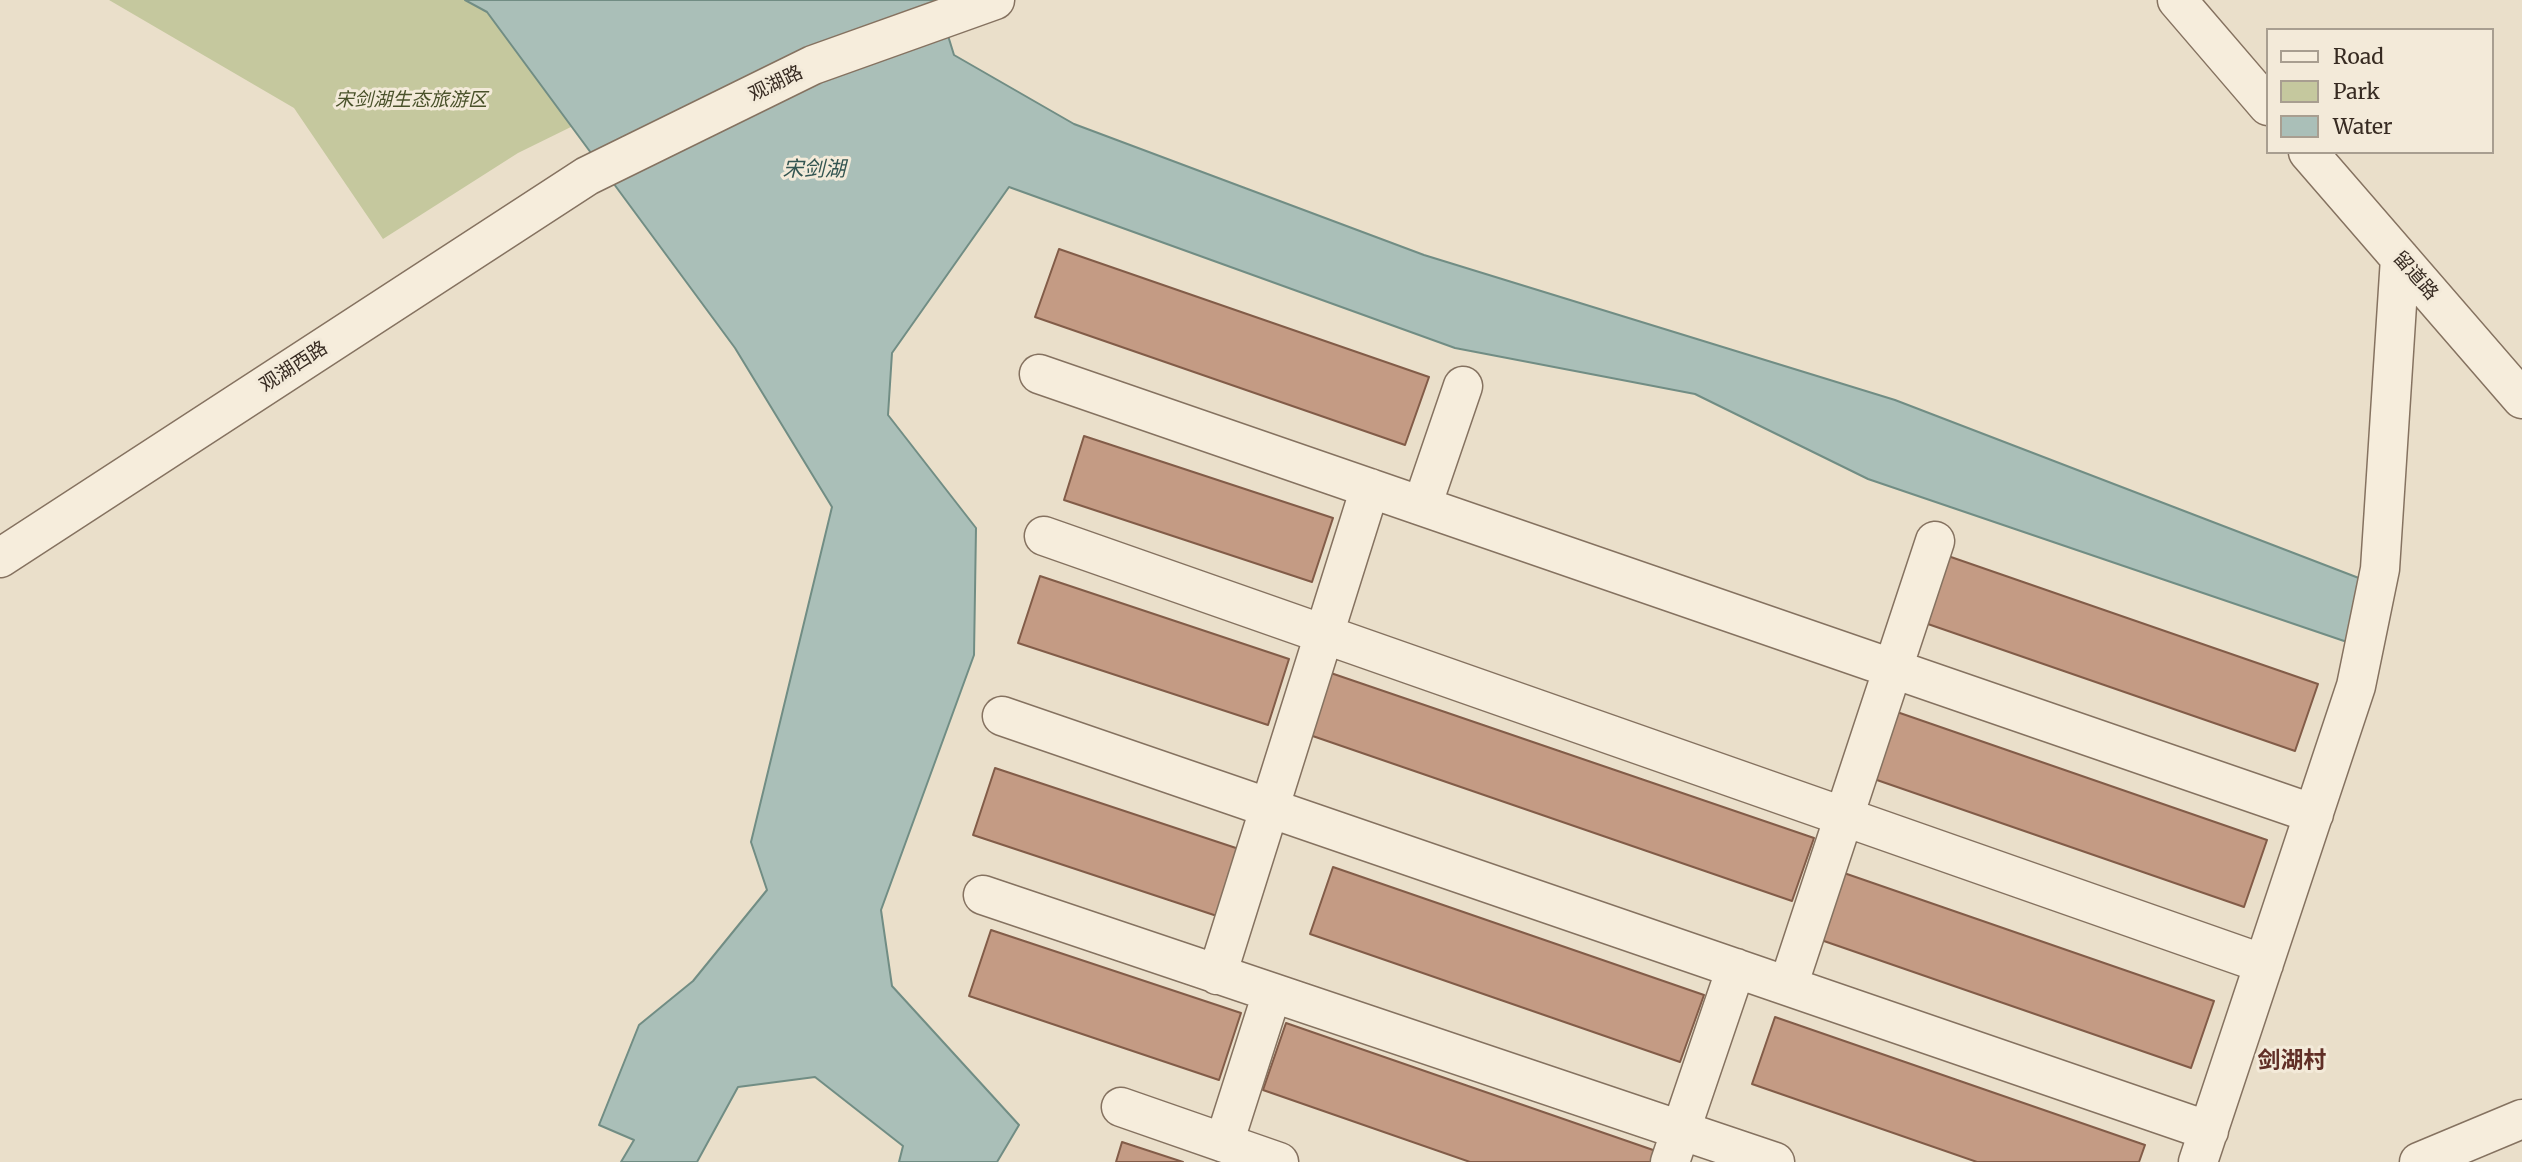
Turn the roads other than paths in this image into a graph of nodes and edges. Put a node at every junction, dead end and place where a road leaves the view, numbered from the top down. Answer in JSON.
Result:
{"nodes":[{"id":1,"x":2177,"y":0,"type":"edge"},
{"id":2,"x":983,"y":4,"type":"edge"},
{"id":3,"x":2266,"y":104,"type":"edge"},
{"id":4,"x":2310,"y":154,"type":"edge"},
{"id":5,"x":587,"y":176,"type":"joint"},
{"id":6,"x":2400,"y":258,"type":"junction"},
{"id":7,"x":1039,"y":374,"type":"dead end"},
{"id":8,"x":1463,"y":386,"type":"dead end"},
{"id":9,"x":2522,"y":399,"type":"edge"},
{"id":10,"x":1370,"y":488,"type":"junction"},
{"id":11,"x":1422,"y":506,"type":"junction"},
{"id":12,"x":1044,"y":536,"type":"dead end"},
{"id":13,"x":1935,"y":541,"type":"dead end"},
{"id":14,"x":0,"y":558,"type":"edge"},
{"id":15,"x":1325,"y":634,"type":"junction"},
{"id":16,"x":1893,"y":668,"type":"junction"},
{"id":17,"x":1002,"y":716,"type":"dead end"},
{"id":18,"x":1270,"y":808,"type":"junction"},
{"id":19,"x":2314,"y":814,"type":"junction"},
{"id":20,"x":1844,"y":816,"type":"junction"},
{"id":21,"x":983,"y":895,"type":"dead end"},
{"id":22,"x":2264,"y":964,"type":"junction"},
{"id":23,"x":1736,"y":968,"type":"junction"},
{"id":24,"x":1217,"y":975,"type":"junction"},
{"id":25,"x":1788,"y":986,"type":"junction"},
{"id":26,"x":1272,"y":993,"type":"junction"},
{"id":27,"x":1121,"y":1107,"type":"dead end"},
{"id":28,"x":2522,"y":1119,"type":"edge"},
{"id":29,"x":1224,"y":1143,"type":"junction"},
{"id":30,"x":1675,"y":1146,"type":"edge"},
{"id":31,"x":2203,"y":1146,"type":"edge"},
{"id":32,"x":1279,"y":1162,"type":"edge"},
{"id":33,"x":1775,"y":1162,"type":"edge"},
{"id":34,"x":2419,"y":1162,"type":"edge"}],
"edges":[{"from":1,"to":3,"type":"street"},
{"from":2,"to":5,"type":"street","name":"观湖路"},
{"from":4,"to":6,"type":"street","name":"留道路"},
{"from":5,"to":14,"type":"street","name":"观湖西路"},
{"from":6,"to":9,"type":"street","name":"留道路"},
{"from":6,"to":19,"type":"street"},
{"from":7,"to":10,"type":"street"},
{"from":8,"to":11,"type":"street"},
{"from":10,"to":11,"type":"street"},
{"from":10,"to":15,"type":"street"},
{"from":11,"to":16,"type":"street"},
{"from":12,"to":15,"type":"street"},
{"from":13,"to":16,"type":"street"},
{"from":15,"to":18,"type":"street"},
{"from":15,"to":20,"type":"street"},
{"from":16,"to":19,"type":"street"},
{"from":16,"to":20,"type":"street"},
{"from":17,"to":18,"type":"street"},
{"from":18,"to":23,"type":"street"},
{"from":18,"to":24,"type":"street"},
{"from":19,"to":22,"type":"street"},
{"from":20,"to":22,"type":"street"},
{"from":20,"to":25,"type":"street"},
{"from":21,"to":24,"type":"street"},
{"from":22,"to":31,"type":"street"},
{"from":23,"to":25,"type":"street"},
{"from":23,"to":30,"type":"street"},
{"from":24,"to":26,"type":"street"},
{"from":25,"to":31,"type":"street"},
{"from":26,"to":29,"type":"street"},
{"from":26,"to":30,"type":"street"},
{"from":27,"to":29,"type":"street"},
{"from":28,"to":34,"type":"street"},
{"from":29,"to":32,"type":"street"},
{"from":30,"to":33,"type":"street"}]}
